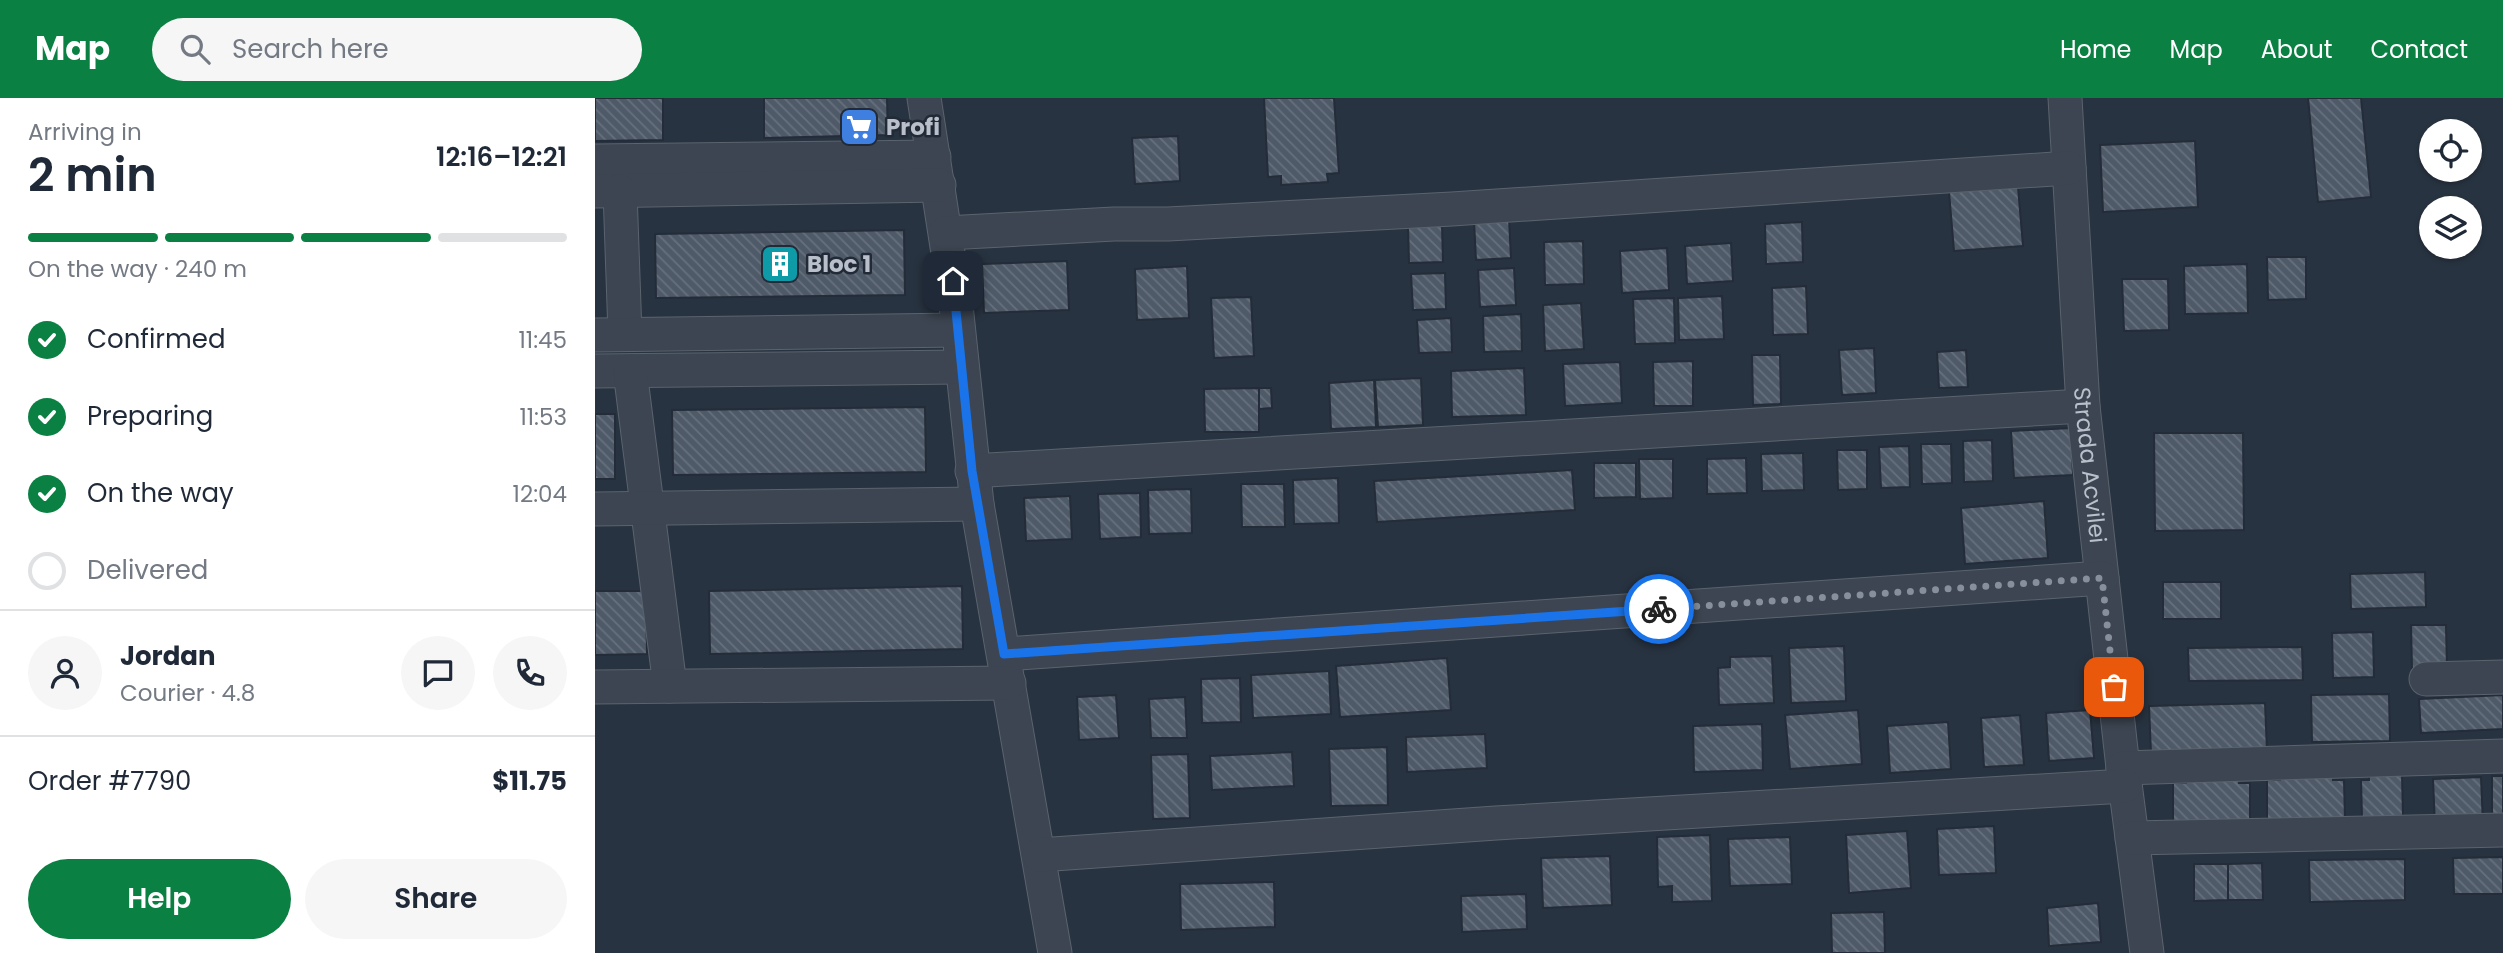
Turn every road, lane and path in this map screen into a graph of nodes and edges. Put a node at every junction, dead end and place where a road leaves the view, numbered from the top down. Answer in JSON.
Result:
{"nodes":[{"id":1,"x":924,"y":98,"type":"edge"},
{"id":2,"x":2066,"y":98,"type":"edge"},
{"id":3,"x":595,"y":161,"type":"edge"},
{"id":4,"x":2069,"y":168,"type":"junction"},
{"id":5,"x":937,"y":171,"type":"junction"},
{"id":6,"x":607,"y":191,"type":"edge"},
{"id":7,"x":946,"y":233,"type":"junction"},
{"id":8,"x":958,"y":330,"type":"junction"},
{"id":9,"x":610,"y":335,"type":"edge"},
{"id":10,"x":961,"y":367,"type":"junction"},
{"id":11,"x":595,"y":371,"type":"edge"},
{"id":12,"x":630,"y":371,"type":"junction"},
{"id":13,"x":2083,"y":406,"type":"junction"},
{"id":14,"x":972,"y":471,"type":"junction"},
{"id":15,"x":977,"y":504,"type":"junction"},
{"id":16,"x":595,"y":509,"type":"edge"},
{"id":17,"x":647,"y":509,"type":"junction"},
{"id":18,"x":2102,"y":578,"type":"junction"},
{"id":19,"x":1007,"y":668,"type":"junction"},
{"id":20,"x":2503,"y":677,"type":"edge"},
{"id":21,"x":2426,"y":679,"type":"dead end"},
{"id":22,"x":670,"y":686,"type":"junction"},
{"id":23,"x":595,"y":687,"type":"edge"},
{"id":24,"x":2503,"y":756,"type":"edge"},
{"id":25,"x":2124,"y":777,"type":"junction"},
{"id":26,"x":2503,"y":830,"type":"edge"},
{"id":27,"x":2131,"y":838,"type":"junction"},
{"id":28,"x":1038,"y":855,"type":"junction"},
{"id":29,"x":1055,"y":953,"type":"edge"},
{"id":30,"x":2147,"y":953,"type":"edge"}],
"edges":[{"from":1,"to":5,"type":"street"},
{"from":2,"to":4,"type":"street","name":"Strada Acvilei"},
{"from":3,"to":5,"type":"street"},
{"from":4,"to":7,"type":"street"},
{"from":4,"to":13,"type":"street","name":"Strada Acvilei"},
{"from":5,"to":6,"type":"street"},
{"from":5,"to":7,"type":"street"},
{"from":6,"to":9,"type":"street"},
{"from":7,"to":8,"type":"street"},
{"from":8,"to":9,"type":"street"},
{"from":8,"to":10,"type":"street"},
{"from":10,"to":12,"type":"street"},
{"from":10,"to":14,"type":"street"},
{"from":11,"to":12,"type":"street"},
{"from":12,"to":17,"type":"street"},
{"from":13,"to":14,"type":"street"},
{"from":13,"to":18,"type":"street","name":"Strada Acvilei"},
{"from":14,"to":15,"type":"street"},
{"from":15,"to":17,"type":"street"},
{"from":15,"to":19,"type":"street"},
{"from":16,"to":17,"type":"street"},
{"from":17,"to":22,"type":"street"},
{"from":18,"to":19,"type":"street"},
{"from":18,"to":25,"type":"street","name":"Strada Acvilei"},
{"from":19,"to":22,"type":"street"},
{"from":19,"to":28,"type":"street"},
{"from":20,"to":21,"type":"street"},
{"from":22,"to":23,"type":"street"},
{"from":24,"to":25,"type":"street"},
{"from":25,"to":27,"type":"street","name":"Strada Acvilei"},
{"from":25,"to":28,"type":"street"},
{"from":26,"to":27,"type":"street"},
{"from":27,"to":30,"type":"street","name":"Strada Acvilei"},
{"from":28,"to":29,"type":"street"}]}
